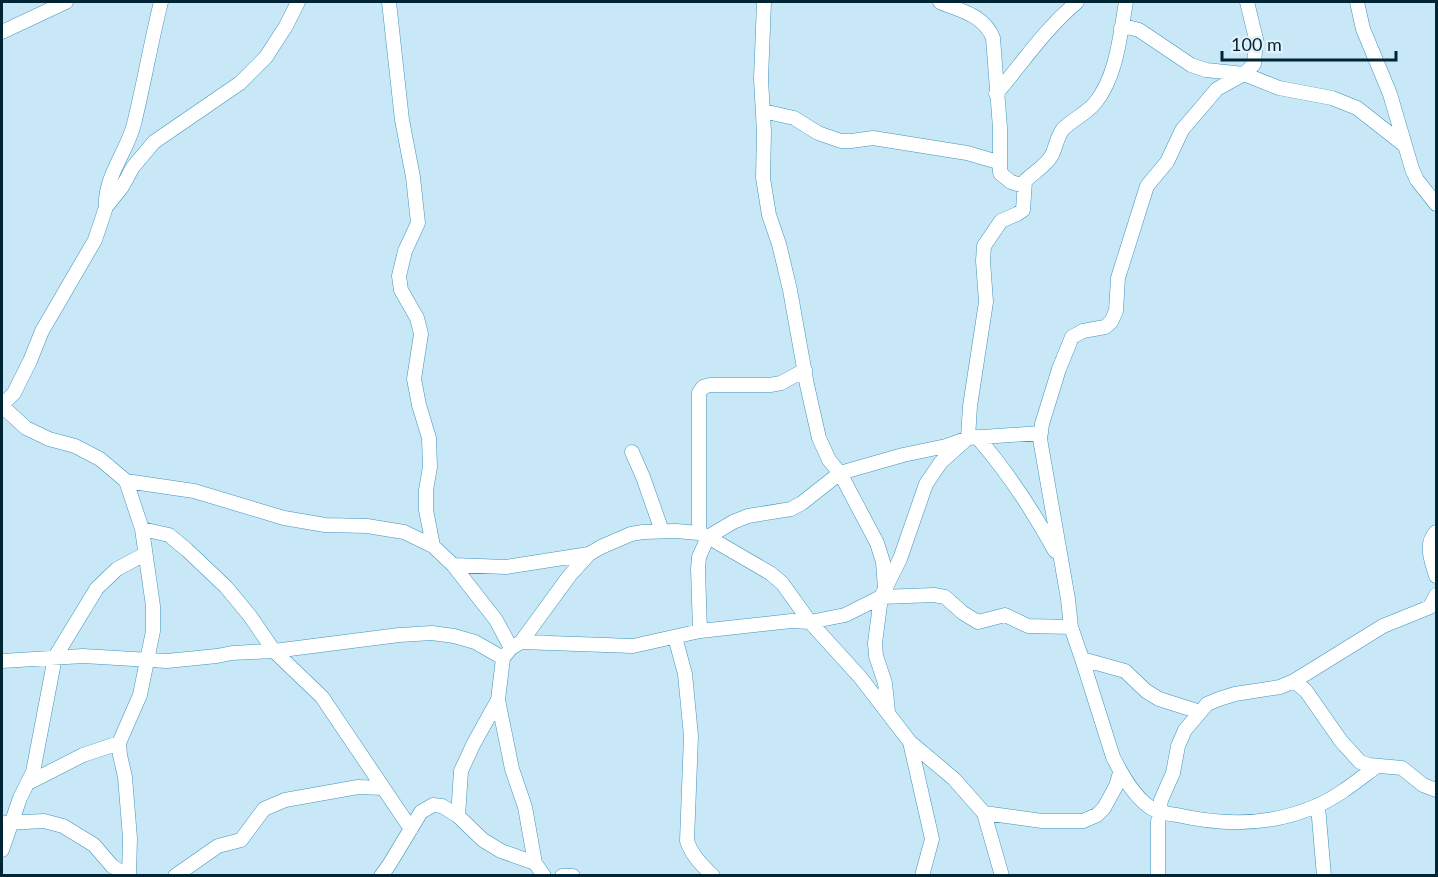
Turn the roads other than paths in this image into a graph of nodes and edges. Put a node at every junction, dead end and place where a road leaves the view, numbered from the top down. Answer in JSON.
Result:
{"nodes":[{"id":1,"x":66,"y":2,"type":"edge"},
{"id":2,"x":161,"y":2,"type":"edge"},
{"id":3,"x":298,"y":2,"type":"edge"},
{"id":4,"x":389,"y":2,"type":"edge"},
{"id":5,"x":764,"y":2,"type":"edge"},
{"id":6,"x":940,"y":2,"type":"edge"},
{"id":7,"x":1077,"y":2,"type":"edge"},
{"id":8,"x":1126,"y":2,"type":"edge"},
{"id":9,"x":1247,"y":2,"type":"edge"},
{"id":10,"x":1357,"y":2,"type":"edge"},
{"id":11,"x":1121,"y":28,"type":"junction"},
{"id":12,"x":2,"y":33,"type":"edge"},
{"id":13,"x":1244,"y":74,"type":"junction"},
{"id":14,"x":996,"y":94,"type":"junction"},
{"id":15,"x":763,"y":111,"type":"junction"},
{"id":16,"x":1403,"y":144,"type":"junction"},
{"id":17,"x":998,"y":162,"type":"junction"},
{"id":18,"x":1024,"y":186,"type":"junction"},
{"id":19,"x":1437,"y":204,"type":"edge"},
{"id":20,"x":106,"y":207,"type":"junction"},
{"id":21,"x":805,"y":370,"type":"junction"},
{"id":22,"x":2,"y":405,"type":"edge"},
{"id":23,"x":1041,"y":433,"type":"junction"},
{"id":24,"x":972,"y":437,"type":"junction"},
{"id":25,"x":632,"y":452,"type":"dead end"},
{"id":26,"x":840,"y":473,"type":"junction"},
{"id":27,"x":126,"y":481,"type":"junction"},
{"id":28,"x":142,"y":529,"type":"junction"},
{"id":29,"x":662,"y":531,"type":"junction"},
{"id":30,"x":1437,"y":532,"type":"edge"},
{"id":31,"x":704,"y":535,"type":"junction"},
{"id":32,"x":433,"y":546,"type":"junction"},
{"id":33,"x":145,"y":554,"type":"junction"},
{"id":34,"x":590,"y":554,"type":"junction"},
{"id":35,"x":1062,"y":563,"type":"junction"},
{"id":36,"x":453,"y":565,"type":"junction"},
{"id":37,"x":1437,"y":576,"type":"edge"},
{"id":38,"x":883,"y":592,"type":"junction"},
{"id":39,"x":1437,"y":596,"type":"edge"},
{"id":40,"x":810,"y":622,"type":"junction"},
{"id":41,"x":1071,"y":627,"type":"junction"},
{"id":42,"x":700,"y":631,"type":"junction"},
{"id":43,"x":675,"y":637,"type":"junction"},
{"id":44,"x":512,"y":650,"type":"junction"},
{"id":45,"x":274,"y":651,"type":"junction"},
{"id":46,"x":55,"y":657,"type":"junction"},
{"id":47,"x":1082,"y":659,"type":"junction"},
{"id":48,"x":147,"y":660,"type":"junction"},
{"id":49,"x":2,"y":661,"type":"edge"},
{"id":50,"x":1294,"y":681,"type":"junction"},
{"id":51,"x":498,"y":700,"type":"junction"},
{"id":52,"x":1200,"y":712,"type":"junction"},
{"id":53,"x":888,"y":714,"type":"junction"},
{"id":54,"x":910,"y":742,"type":"junction"},
{"id":55,"x":119,"y":743,"type":"junction"},
{"id":56,"x":1377,"y":766,"type":"junction"},
{"id":57,"x":1120,"y":773,"type":"junction"},
{"id":58,"x":28,"y":783,"type":"junction"},
{"id":59,"x":383,"y":788,"type":"junction"},
{"id":60,"x":1437,"y":790,"type":"edge"},
{"id":61,"x":1318,"y":806,"type":"junction"},
{"id":62,"x":1159,"y":811,"type":"junction"},
{"id":63,"x":984,"y":813,"type":"junction"},
{"id":64,"x":458,"y":816,"type":"junction"},
{"id":65,"x":6,"y":823,"type":"edge"},
{"id":66,"x":411,"y":829,"type":"junction"},
{"id":67,"x":2,"y":850,"type":"edge"},
{"id":68,"x":535,"y":863,"type":"junction"},
{"id":69,"x":129,"y":876,"type":"edge"},
{"id":70,"x":175,"y":876,"type":"edge"},
{"id":71,"x":381,"y":876,"type":"edge"},
{"id":72,"x":544,"y":876,"type":"edge"},
{"id":73,"x":562,"y":876,"type":"edge"},
{"id":74,"x":573,"y":876,"type":"edge"},
{"id":75,"x":713,"y":876,"type":"edge"},
{"id":76,"x":922,"y":876,"type":"edge"},
{"id":77,"x":1002,"y":876,"type":"edge"},
{"id":78,"x":1158,"y":876,"type":"edge"},
{"id":79,"x":1324,"y":876,"type":"edge"}],
"edges":[{"from":1,"to":12,"type":"street"},
{"from":2,"to":20,"type":"street"},
{"from":3,"to":20,"type":"street"},
{"from":4,"to":32,"type":"street"},
{"from":5,"to":15,"type":"street"},
{"from":6,"to":14,"type":"street"},
{"from":7,"to":14,"type":"street"},
{"from":8,"to":11,"type":"street"},
{"from":9,"to":13,"type":"street"},
{"from":10,"to":16,"type":"street"},
{"from":11,"to":13,"type":"street"},
{"from":11,"to":18,"type":"street"},
{"from":13,"to":16,"type":"street"},
{"from":13,"to":23,"type":"street"},
{"from":14,"to":17,"type":"street"},
{"from":15,"to":17,"type":"street"},
{"from":15,"to":21,"type":"street"},
{"from":16,"to":19,"type":"street"},
{"from":17,"to":18,"type":"street"},
{"from":18,"to":24,"type":"street"},
{"from":20,"to":22,"type":"street"},
{"from":21,"to":26,"type":"street"},
{"from":21,"to":31,"type":"street"},
{"from":22,"to":27,"type":"street"},
{"from":23,"to":24,"type":"street"},
{"from":23,"to":35,"type":"street"},
{"from":24,"to":26,"type":"street"},
{"from":24,"to":35,"type":"street"},
{"from":24,"to":38,"type":"street"},
{"from":25,"to":29,"type":"street"},
{"from":26,"to":31,"type":"street"},
{"from":26,"to":38,"type":"street"},
{"from":27,"to":28,"type":"street"},
{"from":27,"to":32,"type":"street"},
{"from":28,"to":33,"type":"street"},
{"from":28,"to":45,"type":"street"},
{"from":29,"to":31,"type":"street"},
{"from":29,"to":34,"type":"street"},
{"from":30,"to":37,"type":"street"},
{"from":31,"to":40,"type":"street"},
{"from":31,"to":42,"type":"street"},
{"from":32,"to":36,"type":"street"},
{"from":33,"to":46,"type":"street"},
{"from":33,"to":48,"type":"street"},
{"from":34,"to":36,"type":"street"},
{"from":34,"to":44,"type":"street"},
{"from":35,"to":41,"type":"street"},
{"from":36,"to":44,"type":"street"},
{"from":38,"to":40,"type":"street"},
{"from":38,"to":41,"type":"street"},
{"from":38,"to":53,"type":"street"},
{"from":39,"to":50,"type":"street"},
{"from":40,"to":42,"type":"street"},
{"from":40,"to":53,"type":"street"},
{"from":41,"to":47,"type":"street"},
{"from":42,"to":43,"type":"street"},
{"from":43,"to":44,"type":"street"},
{"from":43,"to":75,"type":"street"},
{"from":44,"to":45,"type":"street"},
{"from":44,"to":51,"type":"street"},
{"from":45,"to":48,"type":"street"},
{"from":45,"to":59,"type":"street"},
{"from":46,"to":48,"type":"street"},
{"from":46,"to":49,"type":"street"},
{"from":46,"to":58,"type":"street"},
{"from":47,"to":52,"type":"street"},
{"from":47,"to":57,"type":"street"},
{"from":48,"to":55,"type":"street"},
{"from":50,"to":52,"type":"street"},
{"from":50,"to":56,"type":"street"},
{"from":51,"to":64,"type":"street"},
{"from":51,"to":68,"type":"street"},
{"from":52,"to":62,"type":"street"},
{"from":53,"to":54,"type":"street"},
{"from":54,"to":63,"type":"street"},
{"from":54,"to":76,"type":"street"},
{"from":55,"to":58,"type":"street"},
{"from":55,"to":69,"type":"street"},
{"from":56,"to":60,"type":"street"},
{"from":56,"to":61,"type":"street"},
{"from":57,"to":62,"type":"street"},
{"from":57,"to":63,"type":"street"},
{"from":58,"to":65,"type":"street"},
{"from":59,"to":66,"type":"street"},
{"from":59,"to":70,"type":"street"},
{"from":61,"to":62,"type":"street"},
{"from":61,"to":79,"type":"street"},
{"from":62,"to":78,"type":"street"},
{"from":63,"to":77,"type":"street"},
{"from":64,"to":66,"type":"street"},
{"from":64,"to":68,"type":"street"},
{"from":65,"to":67,"type":"street"},
{"from":65,"to":69,"type":"street"},
{"from":66,"to":71,"type":"street"},
{"from":68,"to":72,"type":"street"},
{"from":73,"to":74,"type":"street"}]}
